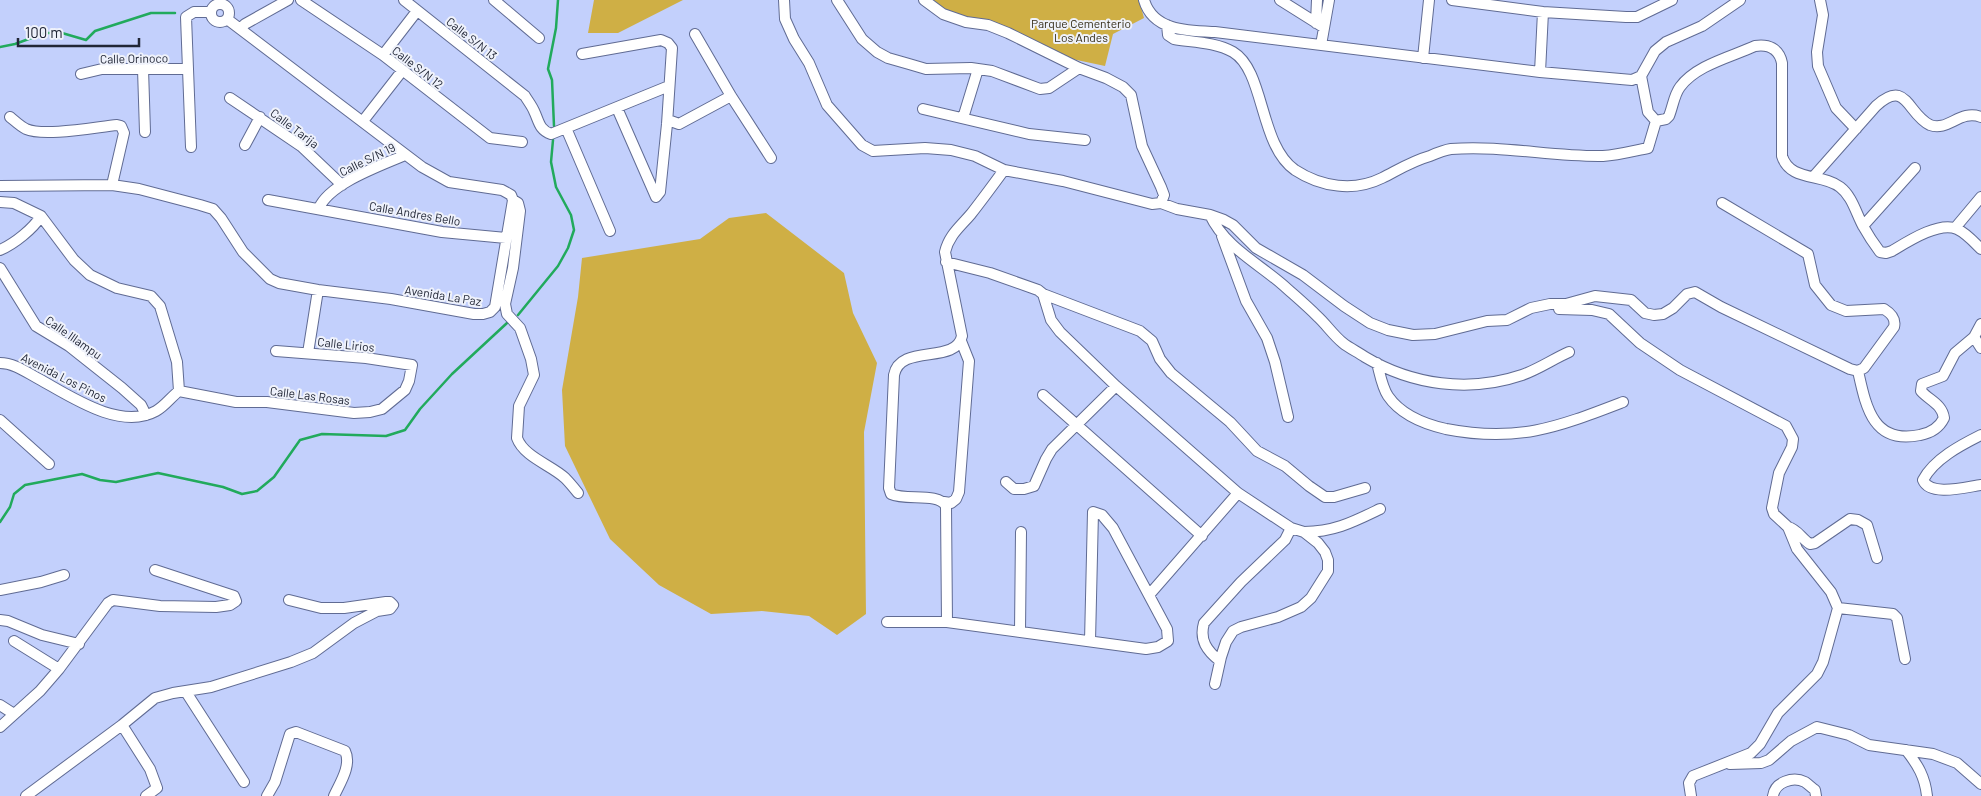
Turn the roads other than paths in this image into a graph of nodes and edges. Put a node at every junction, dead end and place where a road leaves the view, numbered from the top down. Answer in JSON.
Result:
{"nodes":[{"id":1,"x":288,"y":0,"type":"edge"},
{"id":2,"x":302,"y":0,"type":"edge"},
{"id":3,"x":404,"y":0,"type":"edge"},
{"id":4,"x":494,"y":0,"type":"edge"},
{"id":5,"x":784,"y":0,"type":"edge"},
{"id":6,"x":837,"y":0,"type":"edge"},
{"id":7,"x":924,"y":0,"type":"edge"},
{"id":8,"x":1144,"y":0,"type":"edge"},
{"id":9,"x":1280,"y":0,"type":"edge"},
{"id":10,"x":1317,"y":0,"type":"edge"},
{"id":11,"x":1329,"y":0,"type":"edge"},
{"id":12,"x":1428,"y":0,"type":"edge"},
{"id":13,"x":1452,"y":0,"type":"edge"},
{"id":14,"x":1672,"y":0,"type":"edge"},
{"id":15,"x":1740,"y":0,"type":"edge"},
{"id":16,"x":1820,"y":0,"type":"edge"},
{"id":17,"x":227,"y":2,"type":"edge"},
{"id":18,"x":417,"y":11,"type":"junction"},
{"id":19,"x":210,"y":12,"type":"junction"},
{"id":20,"x":1544,"y":12,"type":"junction"},
{"id":21,"x":227,"y":19,"type":"junction"},
{"id":22,"x":1167,"y":25,"type":"junction"},
{"id":23,"x":1319,"y":25,"type":"junction"},
{"id":24,"x":240,"y":29,"type":"junction"},
{"id":25,"x":695,"y":34,"type":"dead end"},
{"id":26,"x":539,"y":38,"type":"dead end"},
{"id":27,"x":1321,"y":45,"type":"junction"},
{"id":28,"x":582,"y":54,"type":"dead end"},
{"id":29,"x":383,"y":55,"type":"junction"},
{"id":30,"x":1423,"y":58,"type":"junction"},
{"id":31,"x":1079,"y":68,"type":"junction"},
{"id":32,"x":978,"y":69,"type":"junction"},
{"id":33,"x":143,"y":70,"type":"junction"},
{"id":34,"x":188,"y":70,"type":"junction"},
{"id":35,"x":402,"y":71,"type":"junction"},
{"id":36,"x":1540,"y":72,"type":"junction"},
{"id":37,"x":81,"y":74,"type":"dead end"},
{"id":38,"x":1641,"y":76,"type":"junction"},
{"id":39,"x":669,"y":86,"type":"junction"},
{"id":40,"x":731,"y":96,"type":"junction"},
{"id":41,"x":230,"y":98,"type":"dead end"},
{"id":42,"x":617,"y":108,"type":"junction"},
{"id":43,"x":922,"y":109,"type":"dead end"},
{"id":44,"x":10,"y":117,"type":"dead end"},
{"id":45,"x":260,"y":117,"type":"junction"},
{"id":46,"x":1981,"y":117,"type":"edge"},
{"id":47,"x":962,"y":118,"type":"junction"},
{"id":48,"x":668,"y":120,"type":"junction"},
{"id":49,"x":363,"y":121,"type":"junction"},
{"id":50,"x":1656,"y":121,"type":"junction"},
{"id":51,"x":566,"y":128,"type":"junction"},
{"id":52,"x":1856,"y":129,"type":"junction"},
{"id":53,"x":145,"y":132,"type":"dead end"},
{"id":54,"x":1084,"y":140,"type":"dead end"},
{"id":55,"x":522,"y":142,"type":"dead end"},
{"id":56,"x":245,"y":145,"type":"dead end"},
{"id":57,"x":191,"y":147,"type":"dead end"},
{"id":58,"x":405,"y":155,"type":"junction"},
{"id":59,"x":771,"y":158,"type":"dead end"},
{"id":60,"x":1915,"y":168,"type":"dead end"},
{"id":61,"x":1004,"y":170,"type":"junction"},
{"id":62,"x":1814,"y":176,"type":"junction"},
{"id":63,"x":112,"y":185,"type":"junction"},
{"id":64,"x":342,"y":185,"type":"junction"},
{"id":65,"x":0,"y":186,"type":"edge"},
{"id":66,"x":1981,"y":197,"type":"edge"},
{"id":67,"x":268,"y":200,"type":"dead end"},
{"id":68,"x":513,"y":200,"type":"junction"},
{"id":69,"x":0,"y":202,"type":"edge"},
{"id":70,"x":1161,"y":202,"type":"junction"},
{"id":71,"x":1722,"y":202,"type":"dead end"},
{"id":72,"x":320,"y":208,"type":"junction"},
{"id":73,"x":1210,"y":215,"type":"junction"},
{"id":74,"x":41,"y":216,"type":"junction"},
{"id":75,"x":1863,"y":226,"type":"junction"},
{"id":76,"x":1955,"y":228,"type":"junction"},
{"id":77,"x":610,"y":231,"type":"dead end"},
{"id":78,"x":1221,"y":233,"type":"junction"},
{"id":79,"x":506,"y":238,"type":"junction"},
{"id":80,"x":1981,"y":249,"type":"edge"},
{"id":81,"x":0,"y":250,"type":"edge"},
{"id":82,"x":946,"y":262,"type":"junction"},
{"id":83,"x":0,"y":268,"type":"edge"},
{"id":84,"x":318,"y":290,"type":"junction"},
{"id":85,"x":1043,"y":294,"type":"junction"},
{"id":86,"x":1543,"y":306,"type":"junction"},
{"id":87,"x":1981,"y":324,"type":"edge"},
{"id":88,"x":961,"y":341,"type":"junction"},
{"id":89,"x":1979,"y":344,"type":"edge"},
{"id":90,"x":276,"y":351,"type":"dead end"},
{"id":91,"x":1569,"y":352,"type":"dead end"},
{"id":92,"x":308,"y":353,"type":"junction"},
{"id":93,"x":0,"y":363,"type":"edge"},
{"id":94,"x":1377,"y":363,"type":"junction"},
{"id":95,"x":412,"y":365,"type":"joint"},
{"id":96,"x":1858,"y":371,"type":"junction"},
{"id":97,"x":1116,"y":386,"type":"junction"},
{"id":98,"x":179,"y":391,"type":"junction"},
{"id":99,"x":1043,"y":395,"type":"dead end"},
{"id":100,"x":1623,"y":402,"type":"dead end"},
{"id":101,"x":146,"y":415,"type":"junction"},
{"id":102,"x":1288,"y":416,"type":"dead end"},
{"id":103,"x":0,"y":420,"type":"edge"},
{"id":104,"x":1077,"y":425,"type":"junction"},
{"id":105,"x":1981,"y":435,"type":"edge"},
{"id":106,"x":49,"y":464,"type":"dead end"},
{"id":107,"x":1006,"y":482,"type":"dead end"},
{"id":108,"x":1981,"y":485,"type":"edge"},
{"id":109,"x":1365,"y":488,"type":"dead end"},
{"id":110,"x":578,"y":493,"type":"dead end"},
{"id":111,"x":1238,"y":493,"type":"junction"},
{"id":112,"x":944,"y":502,"type":"junction"},
{"id":113,"x":1380,"y":509,"type":"dead end"},
{"id":114,"x":1788,"y":527,"type":"junction"},
{"id":115,"x":1292,"y":528,"type":"junction"},
{"id":116,"x":1021,"y":532,"type":"dead end"},
{"id":117,"x":1304,"y":532,"type":"junction"},
{"id":118,"x":1202,"y":536,"type":"junction"},
{"id":119,"x":1877,"y":558,"type":"dead end"},
{"id":120,"x":155,"y":570,"type":"dead end"},
{"id":121,"x":64,"y":575,"type":"dead end"},
{"id":122,"x":0,"y":590,"type":"edge"},
{"id":123,"x":1150,"y":595,"type":"junction"},
{"id":124,"x":289,"y":600,"type":"dead end"},
{"id":125,"x":1838,"y":608,"type":"junction"},
{"id":126,"x":0,"y":620,"type":"edge"},
{"id":127,"x":887,"y":622,"type":"dead end"},
{"id":128,"x":947,"y":622,"type":"junction"},
{"id":129,"x":1020,"y":631,"type":"junction"},
{"id":130,"x":14,"y":641,"type":"dead end"},
{"id":131,"x":1090,"y":641,"type":"junction"},
{"id":132,"x":80,"y":644,"type":"junction"},
{"id":133,"x":1905,"y":660,"type":"dead end"},
{"id":134,"x":1220,"y":661,"type":"junction"},
{"id":135,"x":60,"y":669,"type":"junction"},
{"id":136,"x":1216,"y":684,"type":"dead end"},
{"id":137,"x":186,"y":692,"type":"junction"},
{"id":138,"x":0,"y":705,"type":"edge"},
{"id":139,"x":14,"y":714,"type":"junction"},
{"id":140,"x":122,"y":725,"type":"junction"},
{"id":141,"x":0,"y":726,"type":"edge"},
{"id":142,"x":1906,"y":750,"type":"junction"},
{"id":143,"x":1724,"y":764,"type":"junction"},
{"id":144,"x":244,"y":782,"type":"dead end"},
{"id":145,"x":1981,"y":784,"type":"edge"},
{"id":146,"x":26,"y":796,"type":"edge"},
{"id":147,"x":146,"y":796,"type":"edge"},
{"id":148,"x":267,"y":796,"type":"edge"},
{"id":149,"x":334,"y":796,"type":"edge"},
{"id":150,"x":1691,"y":796,"type":"edge"},
{"id":151,"x":1773,"y":796,"type":"edge"},
{"id":152,"x":1816,"y":796,"type":"edge"},
{"id":153,"x":1927,"y":796,"type":"edge"}],
"edges":[{"from":1,"to":24,"type":"street"},
{"from":2,"to":29,"type":"street","name":"Calle S/N 12"},
{"from":3,"to":18,"type":"street","name":"Calle S/N 13"},
{"from":4,"to":26,"type":"street"},
{"from":5,"to":61,"type":"street"},
{"from":6,"to":32,"type":"street"},
{"from":7,"to":31,"type":"street"},
{"from":8,"to":22,"type":"street"},
{"from":9,"to":23,"type":"street"},
{"from":10,"to":23,"type":"street"},
{"from":11,"to":23,"type":"street"},
{"from":12,"to":30,"type":"street"},
{"from":13,"to":20,"type":"street"},
{"from":14,"to":20,"type":"street"},
{"from":15,"to":38,"type":"street"},
{"from":16,"to":52,"type":"street"},
{"from":17,"to":19,"type":"street"},
{"from":17,"to":21,"type":"street"},
{"from":18,"to":29,"type":"street"},
{"from":18,"to":51,"type":"street","name":"Calle S/N 13"},
{"from":19,"to":21,"type":"street"},
{"from":19,"to":34,"type":"street"},
{"from":20,"to":36,"type":"street"},
{"from":21,"to":24,"type":"street"},
{"from":22,"to":27,"type":"street"},
{"from":22,"to":50,"type":"street"},
{"from":23,"to":27,"type":"street"},
{"from":24,"to":49,"type":"street"},
{"from":25,"to":40,"type":"street"},
{"from":27,"to":30,"type":"street"},
{"from":28,"to":39,"type":"street"},
{"from":29,"to":35,"type":"street","name":"Calle S/N 12"},
{"from":30,"to":36,"type":"street"},
{"from":31,"to":32,"type":"street"},
{"from":31,"to":70,"type":"street"},
{"from":32,"to":47,"type":"street"},
{"from":33,"to":34,"type":"street","name":"Calle Orinoco"},
{"from":33,"to":37,"type":"street","name":"Calle Orinoco"},
{"from":33,"to":53,"type":"street"},
{"from":34,"to":57,"type":"street"},
{"from":35,"to":49,"type":"street"},
{"from":35,"to":55,"type":"street","name":"Calle S/N 12"},
{"from":36,"to":38,"type":"street"},
{"from":38,"to":50,"type":"street"},
{"from":39,"to":42,"type":"street"},
{"from":39,"to":48,"type":"street"},
{"from":40,"to":48,"type":"street"},
{"from":40,"to":59,"type":"street"},
{"from":41,"to":45,"type":"street","name":"Calle Tarija"},
{"from":42,"to":48,"type":"street"},
{"from":42,"to":51,"type":"street"},
{"from":43,"to":47,"type":"street"},
{"from":44,"to":63,"type":"street"},
{"from":45,"to":56,"type":"street"},
{"from":45,"to":64,"type":"street","name":"Calle Tarija"},
{"from":46,"to":52,"type":"street"},
{"from":47,"to":54,"type":"street"},
{"from":49,"to":58,"type":"street"},
{"from":50,"to":62,"type":"street"},
{"from":51,"to":77,"type":"street"},
{"from":52,"to":62,"type":"street"},
{"from":58,"to":64,"type":"street","name":"Calle S/N 19"},
{"from":58,"to":68,"type":"street"},
{"from":60,"to":75,"type":"street"},
{"from":61,"to":70,"type":"street"},
{"from":61,"to":82,"type":"street"},
{"from":62,"to":75,"type":"street"},
{"from":63,"to":65,"type":"street","name":"Avenida La Paz"},
{"from":63,"to":84,"type":"street","name":"Avenida La Paz"},
{"from":64,"to":72,"type":"street","name":"Calle S/N 19"},
{"from":66,"to":76,"type":"street"},
{"from":67,"to":72,"type":"street","name":"Calle Andres Bello"},
{"from":68,"to":79,"type":"street","name":"Avenida La Paz"},
{"from":68,"to":110,"type":"street"},
{"from":69,"to":74,"type":"street"},
{"from":70,"to":73,"type":"street"},
{"from":71,"to":96,"type":"street"},
{"from":72,"to":79,"type":"street","name":"Calle Andres Bello"},
{"from":73,"to":78,"type":"street"},
{"from":73,"to":86,"type":"street"},
{"from":74,"to":81,"type":"street"},
{"from":74,"to":98,"type":"street"},
{"from":75,"to":76,"type":"street"},
{"from":76,"to":80,"type":"street"},
{"from":78,"to":94,"type":"street"},
{"from":78,"to":102,"type":"street"},
{"from":79,"to":84,"type":"street","name":"Avenida La Paz"},
{"from":82,"to":85,"type":"street"},
{"from":82,"to":88,"type":"street"},
{"from":83,"to":101,"type":"street","name":"Calle Illampu"},
{"from":84,"to":92,"type":"street"},
{"from":85,"to":97,"type":"street"},
{"from":85,"to":109,"type":"street"},
{"from":86,"to":96,"type":"street"},
{"from":86,"to":114,"type":"street"},
{"from":87,"to":89,"type":"street"},
{"from":88,"to":112,"type":"street"},
{"from":88,"to":112,"type":"street"},
{"from":89,"to":96,"type":"street"},
{"from":90,"to":92,"type":"street","name":"Calle Lirios"},
{"from":91,"to":94,"type":"street"},
{"from":92,"to":95,"type":"street","name":"Calle Lirios"},
{"from":93,"to":101,"type":"street","name":"Avenida Los Pinos"},
{"from":94,"to":100,"type":"street"},
{"from":95,"to":98,"type":"street","name":"Calle Las Rosas"},
{"from":97,"to":104,"type":"street"},
{"from":97,"to":111,"type":"street"},
{"from":98,"to":101,"type":"street"},
{"from":99,"to":104,"type":"street"},
{"from":103,"to":106,"type":"street"},
{"from":104,"to":107,"type":"street"},
{"from":104,"to":118,"type":"street"},
{"from":105,"to":108,"type":"street"},
{"from":111,"to":115,"type":"street"},
{"from":111,"to":118,"type":"street"},
{"from":112,"to":128,"type":"street"},
{"from":113,"to":117,"type":"street"},
{"from":114,"to":119,"type":"street"},
{"from":114,"to":125,"type":"street"},
{"from":115,"to":117,"type":"street"},
{"from":115,"to":134,"type":"street"},
{"from":116,"to":129,"type":"street"},
{"from":117,"to":134,"type":"street"},
{"from":118,"to":123,"type":"street"},
{"from":120,"to":132,"type":"street"},
{"from":121,"to":122,"type":"street"},
{"from":123,"to":131,"type":"street"},
{"from":123,"to":131,"type":"street"},
{"from":124,"to":137,"type":"street"},
{"from":125,"to":133,"type":"street"},
{"from":125,"to":143,"type":"street"},
{"from":126,"to":132,"type":"street"},
{"from":127,"to":128,"type":"street"},
{"from":128,"to":129,"type":"street"},
{"from":129,"to":131,"type":"street"},
{"from":130,"to":135,"type":"street"},
{"from":132,"to":135,"type":"street"},
{"from":134,"to":136,"type":"street"},
{"from":135,"to":139,"type":"street"},
{"from":137,"to":140,"type":"street"},
{"from":137,"to":144,"type":"street"},
{"from":138,"to":139,"type":"street"},
{"from":139,"to":141,"type":"street"},
{"from":140,"to":146,"type":"street"},
{"from":140,"to":147,"type":"street"},
{"from":142,"to":143,"type":"street"},
{"from":142,"to":145,"type":"street"},
{"from":142,"to":153,"type":"street"},
{"from":143,"to":150,"type":"street"},
{"from":148,"to":149,"type":"street"},
{"from":151,"to":152,"type":"street"}]}
